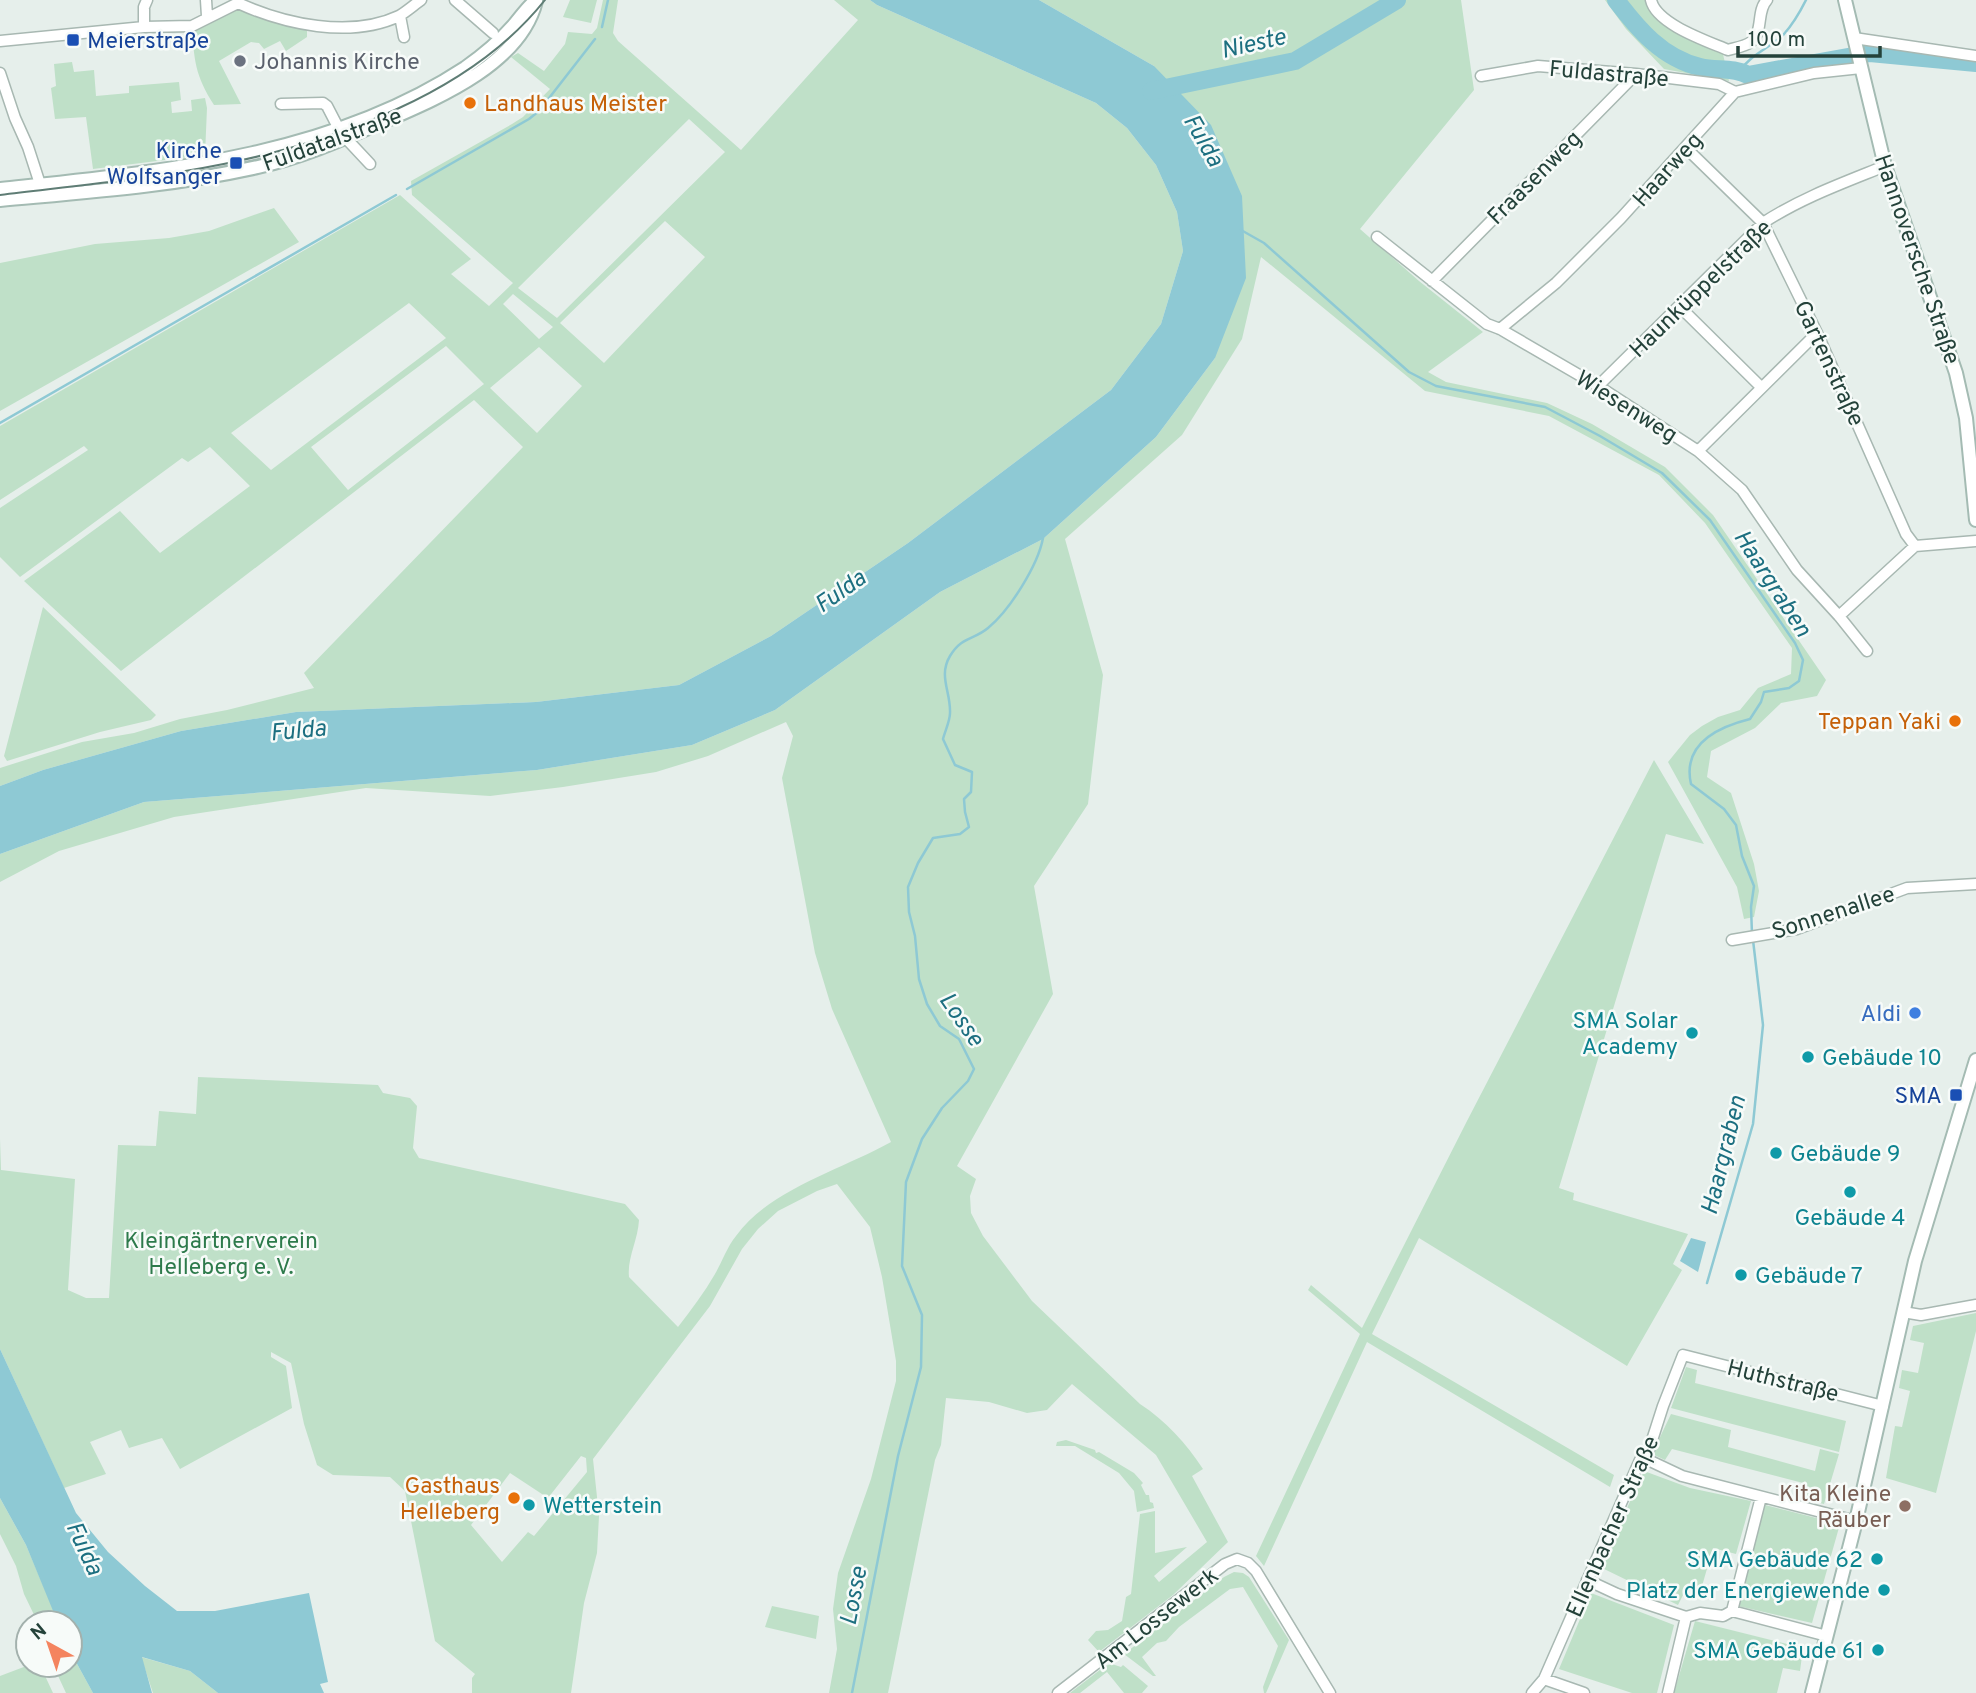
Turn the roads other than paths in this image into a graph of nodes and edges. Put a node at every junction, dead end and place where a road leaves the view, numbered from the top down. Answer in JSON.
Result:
{"nodes":[{"id":1,"x":147,"y":0,"type":"edge"},
{"id":2,"x":206,"y":0,"type":"edge"},
{"id":3,"x":421,"y":0,"type":"edge"},
{"id":4,"x":455,"y":0,"type":"edge"},
{"id":5,"x":1651,"y":0,"type":"edge"},
{"id":6,"x":1767,"y":0,"type":"edge"},
{"id":7,"x":1845,"y":0,"type":"edge"},
{"id":8,"x":239,"y":1,"type":"edge"},
{"id":9,"x":536,"y":1,"type":"edge"},
{"id":10,"x":207,"y":16,"type":"junction"},
{"id":11,"x":400,"y":16,"type":"junction"},
{"id":12,"x":145,"y":27,"type":"junction"},
{"id":13,"x":493,"y":33,"type":"dead end"},
{"id":14,"x":404,"y":37,"type":"dead end"},
{"id":15,"x":0,"y":41,"type":"edge"},
{"id":16,"x":1854,"y":41,"type":"junction"},
{"id":17,"x":1976,"y":56,"type":"edge"},
{"id":18,"x":1861,"y":65,"type":"junction"},
{"id":19,"x":0,"y":73,"type":"edge"},
{"id":20,"x":1636,"y":74,"type":"junction"},
{"id":21,"x":1481,"y":76,"type":"dead end"},
{"id":22,"x":1735,"y":92,"type":"junction"},
{"id":23,"x":281,"y":104,"type":"dead end"},
{"id":24,"x":341,"y":133,"type":"junction"},
{"id":25,"x":1686,"y":148,"type":"junction"},
{"id":26,"x":370,"y":164,"type":"dead end"},
{"id":27,"x":1885,"y":166,"type":"junction"},
{"id":28,"x":40,"y":184,"type":"junction"},
{"id":29,"x":0,"y":189,"type":"edge"},
{"id":30,"x":0,"y":200,"type":"edge"},
{"id":31,"x":1763,"y":223,"type":"junction"},
{"id":32,"x":1377,"y":237,"type":"dead end"},
{"id":33,"x":1432,"y":281,"type":"junction"},
{"id":34,"x":1679,"y":306,"type":"junction"},
{"id":35,"x":1500,"y":329,"type":"junction"},
{"id":36,"x":1817,"y":333,"type":"junction"},
{"id":37,"x":1598,"y":386,"type":"junction"},
{"id":38,"x":1761,"y":387,"type":"junction"},
{"id":39,"x":1698,"y":451,"type":"junction"},
{"id":40,"x":1976,"y":520,"type":"edge"},
{"id":41,"x":1976,"y":541,"type":"edge"},
{"id":42,"x":1915,"y":546,"type":"junction"},
{"id":43,"x":1839,"y":616,"type":"junction"},
{"id":44,"x":1867,"y":651,"type":"dead end"},
{"id":45,"x":1976,"y":884,"type":"edge"},
{"id":46,"x":1738,"y":939,"type":"dead end"},
{"id":47,"x":1976,"y":1060,"type":"edge"},
{"id":48,"x":1976,"y":1305,"type":"edge"},
{"id":49,"x":1903,"y":1312,"type":"junction"},
{"id":50,"x":1684,"y":1355,"type":"joint"},
{"id":51,"x":1883,"y":1406,"type":"junction"},
{"id":52,"x":1646,"y":1459,"type":"junction"},
{"id":53,"x":1761,"y":1497,"type":"junction"},
{"id":54,"x":1856,"y":1521,"type":"junction"},
{"id":55,"x":1587,"y":1580,"type":"junction"},
{"id":56,"x":1731,"y":1611,"type":"junction"},
{"id":57,"x":1686,"y":1617,"type":"junction"},
{"id":58,"x":1826,"y":1636,"type":"junction"},
{"id":59,"x":1816,"y":1676,"type":"junction"},
{"id":60,"x":1544,"y":1678,"type":"junction"},
{"id":61,"x":1058,"y":1693,"type":"edge"},
{"id":62,"x":1330,"y":1693,"type":"edge"},
{"id":63,"x":1532,"y":1693,"type":"edge"},
{"id":64,"x":1584,"y":1693,"type":"edge"},
{"id":65,"x":1668,"y":1693,"type":"edge"},
{"id":66,"x":1812,"y":1693,"type":"edge"},
{"id":67,"x":1821,"y":1693,"type":"edge"}],
"edges":[{"from":1,"to":12,"type":"street"},
{"from":2,"to":10,"type":"street"},
{"from":3,"to":11,"type":"street"},
{"from":4,"to":13,"type":"street"},
{"from":5,"to":6,"type":"street"},
{"from":7,"to":16,"type":"main road","name":"Hannoversche Straße"},
{"from":8,"to":10,"type":"street"},
{"from":8,"to":11,"type":"street"},
{"from":9,"to":24,"type":"main road","name":"Fuldatalstraße"},
{"from":10,"to":12,"type":"street"},
{"from":11,"to":14,"type":"street"},
{"from":12,"to":15,"type":"street"},
{"from":16,"to":17,"type":"street"},
{"from":16,"to":18,"type":"main road","name":"Hannoversche Straße"},
{"from":18,"to":22,"type":"street"},
{"from":18,"to":27,"type":"main road","name":"Hannoversche Straße"},
{"from":19,"to":28,"type":"street"},
{"from":20,"to":21,"type":"street","name":"Fuldastraße"},
{"from":20,"to":22,"type":"street","name":"Fuldastraße"},
{"from":20,"to":33,"type":"street","name":"Fraasenweg"},
{"from":22,"to":25,"type":"street","name":"Haarweg"},
{"from":23,"to":24,"type":"street"},
{"from":24,"to":26,"type":"street"},
{"from":24,"to":28,"type":"main road","name":"Fuldatalstraße"},
{"from":24,"to":30,"type":"main road","name":"Fuldatalstraße"},
{"from":25,"to":31,"type":"street","name":"Gartenstraße"},
{"from":25,"to":35,"type":"street","name":"Haarweg"},
{"from":27,"to":31,"type":"street","name":"Haunküppelstraße"},
{"from":27,"to":40,"type":"main road","name":"Hannoversche Straße"},
{"from":28,"to":29,"type":"main road","name":"Fuldatalstraße"},
{"from":31,"to":34,"type":"street","name":"Haunküppelstraße"},
{"from":31,"to":36,"type":"street","name":"Gartenstraße"},
{"from":32,"to":33,"type":"street","name":"Wiesenweg"},
{"from":33,"to":35,"type":"street","name":"Wiesenweg"},
{"from":34,"to":37,"type":"street","name":"Haunküppelstraße"},
{"from":34,"to":38,"type":"street"},
{"from":35,"to":37,"type":"street","name":"Wiesenweg"},
{"from":36,"to":38,"type":"street"},
{"from":36,"to":42,"type":"street","name":"Gartenstraße"},
{"from":37,"to":39,"type":"street","name":"Wiesenweg"},
{"from":38,"to":39,"type":"street"},
{"from":39,"to":43,"type":"street","name":"Wiesenweg"},
{"from":41,"to":42,"type":"street"},
{"from":42,"to":43,"type":"street"},
{"from":43,"to":44,"type":"street","name":"Wiesenweg"},
{"from":45,"to":46,"type":"street","name":"Sonnenallee"},
{"from":47,"to":49,"type":"main road"},
{"from":48,"to":49,"type":"street"},
{"from":49,"to":51,"type":"main road"},
{"from":50,"to":51,"type":"street","name":"Huthstraße"},
{"from":50,"to":52,"type":"street","name":"Ellenbacher Straße"},
{"from":51,"to":54,"type":"main road"},
{"from":52,"to":53,"type":"street"},
{"from":52,"to":55,"type":"street","name":"Ellenbacher Straße"},
{"from":53,"to":54,"type":"street"},
{"from":53,"to":56,"type":"street"},
{"from":54,"to":58,"type":"main road"},
{"from":55,"to":57,"type":"street"},
{"from":55,"to":60,"type":"street","name":"Ellenbacher Straße"},
{"from":56,"to":57,"type":"street"},
{"from":56,"to":58,"type":"street"},
{"from":57,"to":65,"type":"street"},
{"from":58,"to":59,"type":"main road"},
{"from":59,"to":66,"type":"main road"},
{"from":59,"to":67,"type":"main road"},
{"from":60,"to":63,"type":"street","name":"Ellenbacher Straße"},
{"from":60,"to":64,"type":"street"},
{"from":61,"to":62,"type":"street","name":"Am Lossewerk"}]}
